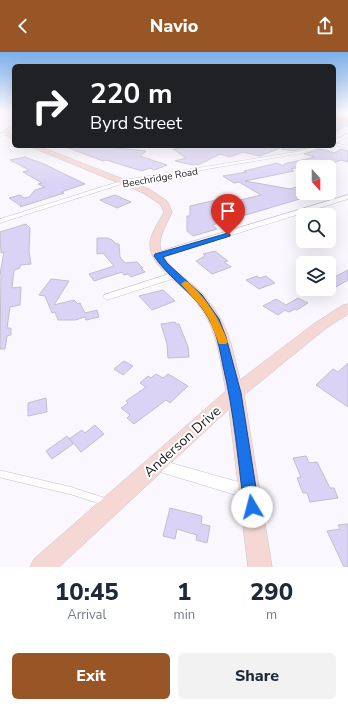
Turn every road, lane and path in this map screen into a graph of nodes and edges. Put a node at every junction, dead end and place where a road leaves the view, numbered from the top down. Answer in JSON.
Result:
{"nodes":[{"id":1,"x":346,"y":136,"type":"edge"},
{"id":2,"x":336,"y":142,"type":"edge"},
{"id":3,"x":336,"y":144,"type":"edge"},
{"id":4,"x":348,"y":147,"type":"edge"},
{"id":5,"x":37,"y":148,"type":"edge"},
{"id":6,"x":316,"y":148,"type":"edge"},
{"id":7,"x":124,"y":182,"type":"junction"},
{"id":8,"x":348,"y":197,"type":"edge"},
{"id":9,"x":0,"y":222,"type":"edge"},
{"id":10,"x":158,"y":256,"type":"junction"},
{"id":11,"x":175,"y":275,"type":"junction"},
{"id":12,"x":107,"y":297,"type":"dead end"},
{"id":13,"x":348,"y":308,"type":"edge"},
{"id":14,"x":235,"y":393,"type":"junction"},
{"id":15,"x":157,"y":465,"type":"junction"},
{"id":16,"x":0,"y":474,"type":"edge"},
{"id":17,"x":249,"y":492,"type":"junction"},
{"id":18,"x":112,"y":504,"type":"junction"},
{"id":19,"x":42,"y":567,"type":"edge"},
{"id":20,"x":260,"y":567,"type":"edge"}],
"edges":[{"from":1,"to":2,"type":"street"},
{"from":3,"to":4,"type":"street"},
{"from":5,"to":7,"type":"street"},
{"from":6,"to":7,"type":"street","name":"Beechridge Road"},
{"from":7,"to":9,"type":"street","name":"Beechridge Road"},
{"from":7,"to":10,"type":"street"},
{"from":8,"to":10,"type":"street"},
{"from":10,"to":11,"type":"street"},
{"from":11,"to":12,"type":"street"},
{"from":11,"to":14,"type":"street"},
{"from":13,"to":14,"type":"street","name":"Anderson Drive"},
{"from":14,"to":15,"type":"street","name":"Anderson Drive"},
{"from":14,"to":17,"type":"street"},
{"from":15,"to":17,"type":"street"},
{"from":15,"to":18,"type":"street","name":"Anderson Drive"},
{"from":16,"to":18,"type":"lane"},
{"from":17,"to":20,"type":"street"},
{"from":18,"to":19,"type":"street","name":"Anderson Drive"}]}
